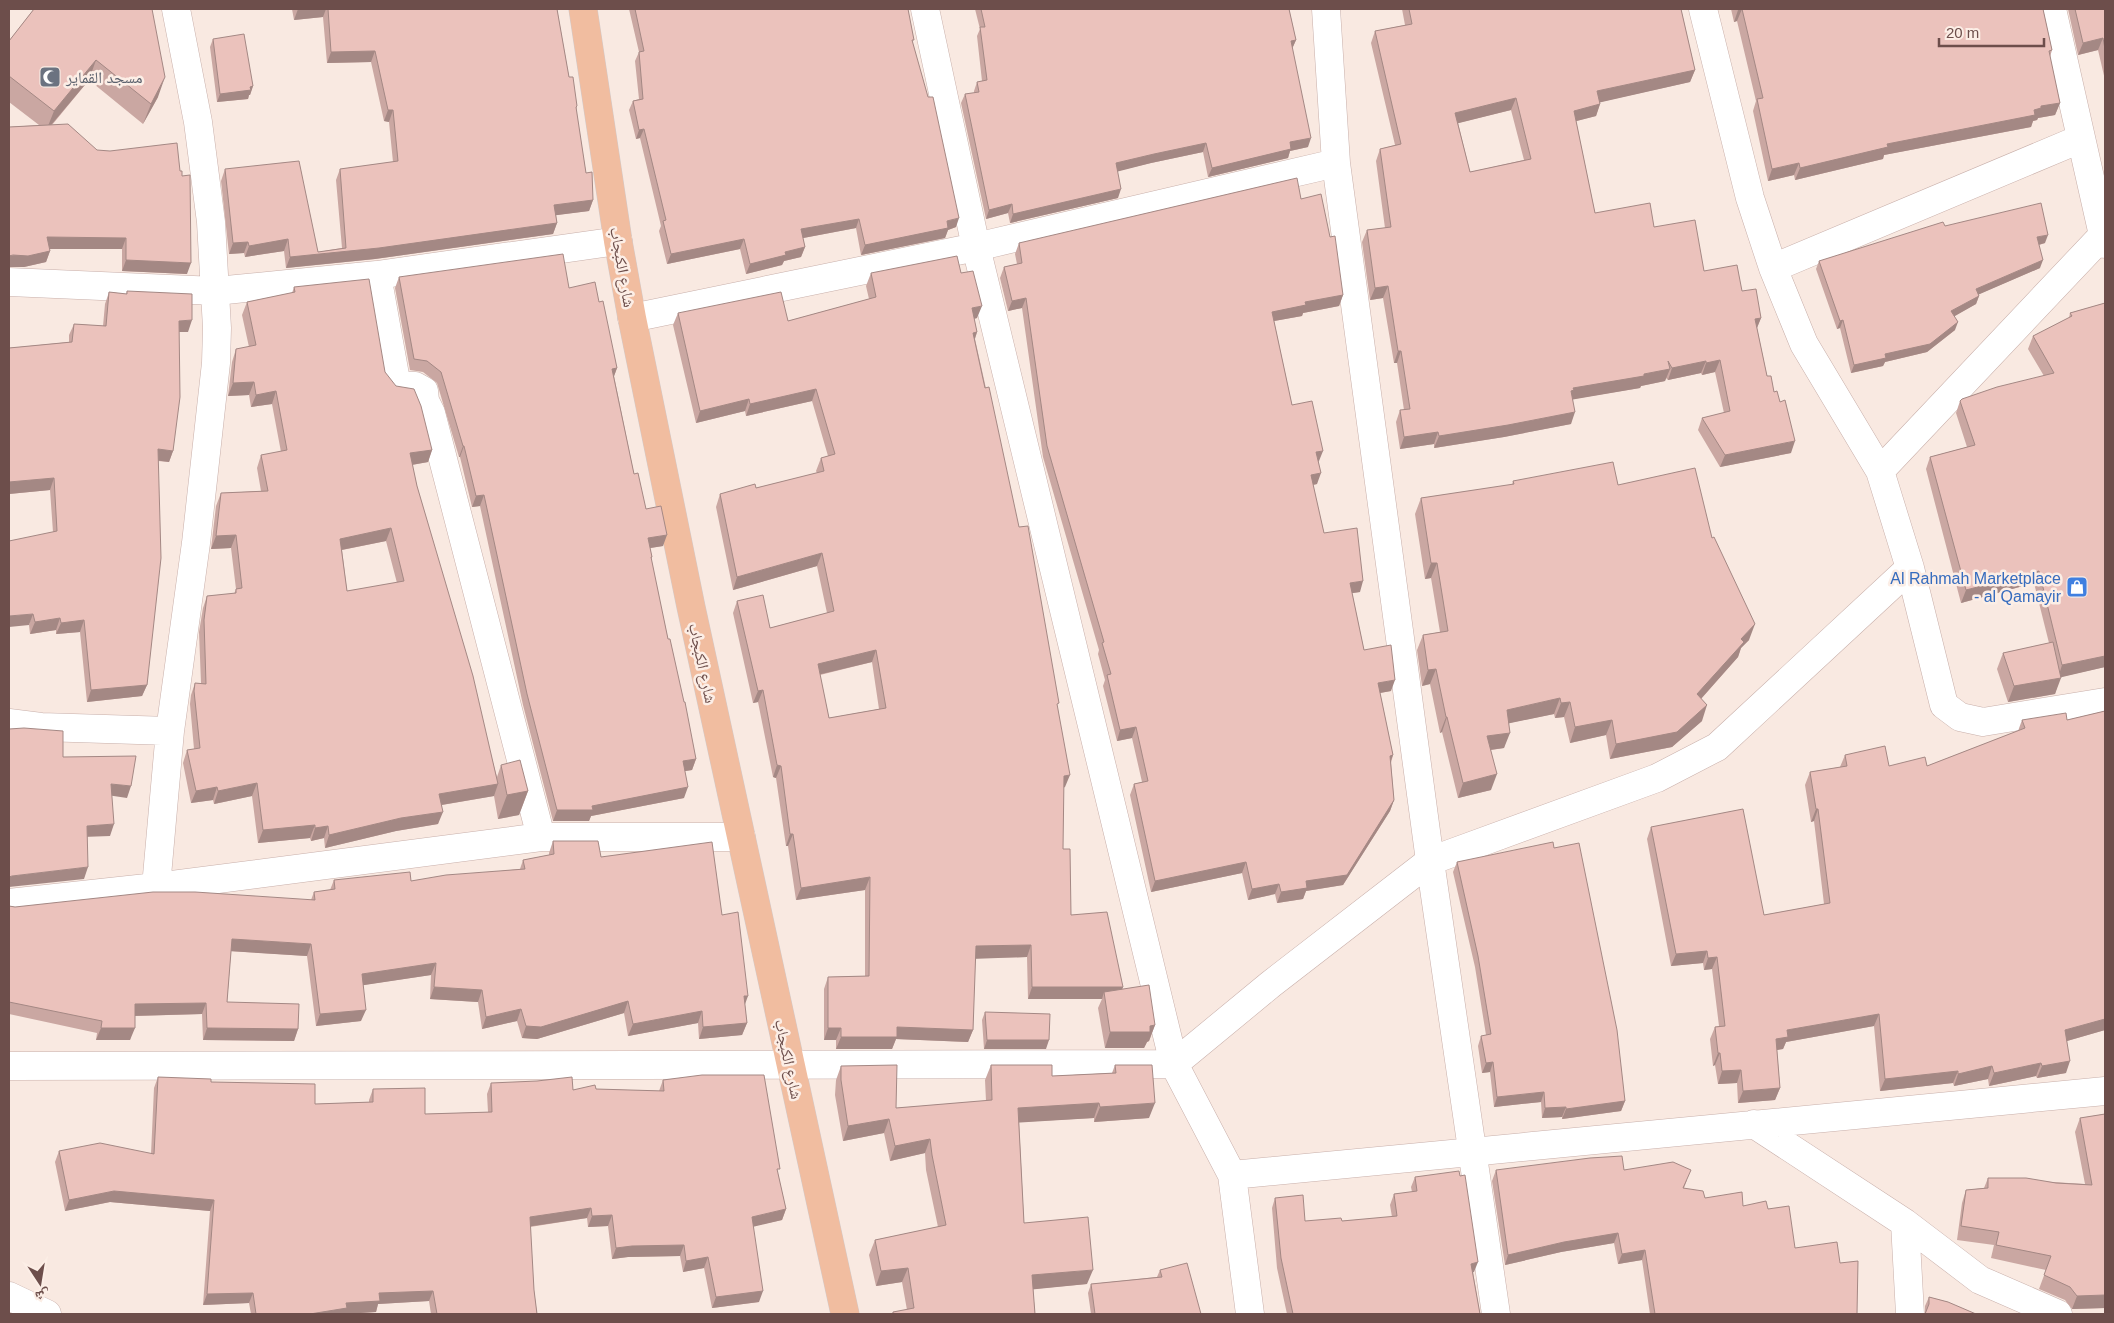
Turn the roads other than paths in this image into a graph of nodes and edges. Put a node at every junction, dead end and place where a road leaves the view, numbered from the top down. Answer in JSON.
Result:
{"nodes":[{"id":1,"x":176,"y":9,"type":"edge"},
{"id":2,"x":583,"y":9,"type":"edge"},
{"id":3,"x":924,"y":9,"type":"edge"},
{"id":4,"x":1326,"y":9,"type":"edge"},
{"id":5,"x":1703,"y":9,"type":"edge"},
{"id":6,"x":2052,"y":9,"type":"edge"},
{"id":7,"x":2080,"y":139,"type":"junction"},
{"id":8,"x":1336,"y":163,"type":"junction"},
{"id":9,"x":2104,"y":237,"type":"edge"},
{"id":10,"x":618,"y":241,"type":"junction"},
{"id":11,"x":976,"y":247,"type":"junction"},
{"id":12,"x":1773,"y":268,"type":"junction"},
{"id":13,"x":377,"y":275,"type":"junction"},
{"id":14,"x":9,"y":282,"type":"edge"},
{"id":15,"x":216,"y":291,"type":"junction"},
{"id":16,"x":632,"y":318,"type":"junction"},
{"id":17,"x":1880,"y":471,"type":"junction"},
{"id":18,"x":1910,"y":568,"type":"junction"},
{"id":19,"x":2105,"y":702,"type":"edge"},
{"id":20,"x":9,"y":723,"type":"edge"},
{"id":21,"x":170,"y":731,"type":"junction"},
{"id":22,"x":541,"y":837,"type":"junction"},
{"id":23,"x":741,"y":837,"type":"junction"},
{"id":24,"x":1430,"y":861,"type":"junction"},
{"id":25,"x":156,"y":887,"type":"junction"},
{"id":26,"x":9,"y":904,"type":"edge"},
{"id":27,"x":1174,"y":1064,"type":"junction"},
{"id":28,"x":9,"y":1066,"type":"edge"},
{"id":29,"x":791,"y":1066,"type":"junction"},
{"id":30,"x":2105,"y":1091,"type":"edge"},
{"id":31,"x":1754,"y":1124,"type":"junction"},
{"id":32,"x":1472,"y":1151,"type":"junction"},
{"id":33,"x":1232,"y":1175,"type":"junction"},
{"id":34,"x":1904,"y":1223,"type":"junction"},
{"id":35,"x":9,"y":1296,"type":"edge"},
{"id":36,"x":47,"y":1314,"type":"edge"},
{"id":37,"x":845,"y":1314,"type":"edge"},
{"id":38,"x":1250,"y":1314,"type":"edge"},
{"id":39,"x":1496,"y":1314,"type":"edge"},
{"id":40,"x":1910,"y":1314,"type":"edge"},
{"id":41,"x":2058,"y":1314,"type":"edge"}],
"edges":[{"from":1,"to":15,"type":"street"},
{"from":2,"to":10,"type":"main road","name":"شارع الكبجاب"},
{"from":3,"to":11,"type":"street"},
{"from":4,"to":8,"type":"street"},
{"from":5,"to":12,"type":"street"},
{"from":6,"to":7,"type":"street"},
{"from":7,"to":9,"type":"street"},
{"from":7,"to":12,"type":"street"},
{"from":8,"to":11,"type":"street"},
{"from":8,"to":24,"type":"street"},
{"from":9,"to":17,"type":"street"},
{"from":10,"to":13,"type":"street"},
{"from":10,"to":16,"type":"main road","name":"شارع الكبجاب"},
{"from":11,"to":16,"type":"street"},
{"from":11,"to":27,"type":"street"},
{"from":12,"to":17,"type":"street"},
{"from":13,"to":15,"type":"street"},
{"from":13,"to":22,"type":"street"},
{"from":14,"to":15,"type":"street"},
{"from":15,"to":21,"type":"street"},
{"from":16,"to":23,"type":"main road","name":"شارع الكبجاب"},
{"from":17,"to":18,"type":"street"},
{"from":18,"to":19,"type":"street"},
{"from":18,"to":24,"type":"street"},
{"from":20,"to":21,"type":"street"},
{"from":21,"to":25,"type":"street"},
{"from":22,"to":23,"type":"street"},
{"from":22,"to":25,"type":"street"},
{"from":23,"to":29,"type":"main road","name":"شارع الكبجاب"},
{"from":24,"to":27,"type":"street"},
{"from":24,"to":32,"type":"street"},
{"from":25,"to":26,"type":"street"},
{"from":27,"to":29,"type":"street"},
{"from":27,"to":33,"type":"street"},
{"from":28,"to":29,"type":"street"},
{"from":29,"to":37,"type":"main road","name":"شارع الكبجاب"},
{"from":30,"to":31,"type":"street"},
{"from":31,"to":32,"type":"street"},
{"from":31,"to":34,"type":"street"},
{"from":32,"to":33,"type":"street"},
{"from":32,"to":39,"type":"street"},
{"from":33,"to":38,"type":"street"},
{"from":34,"to":40,"type":"street"},
{"from":34,"to":41,"type":"street"},
{"from":35,"to":36,"type":"street"}]}
